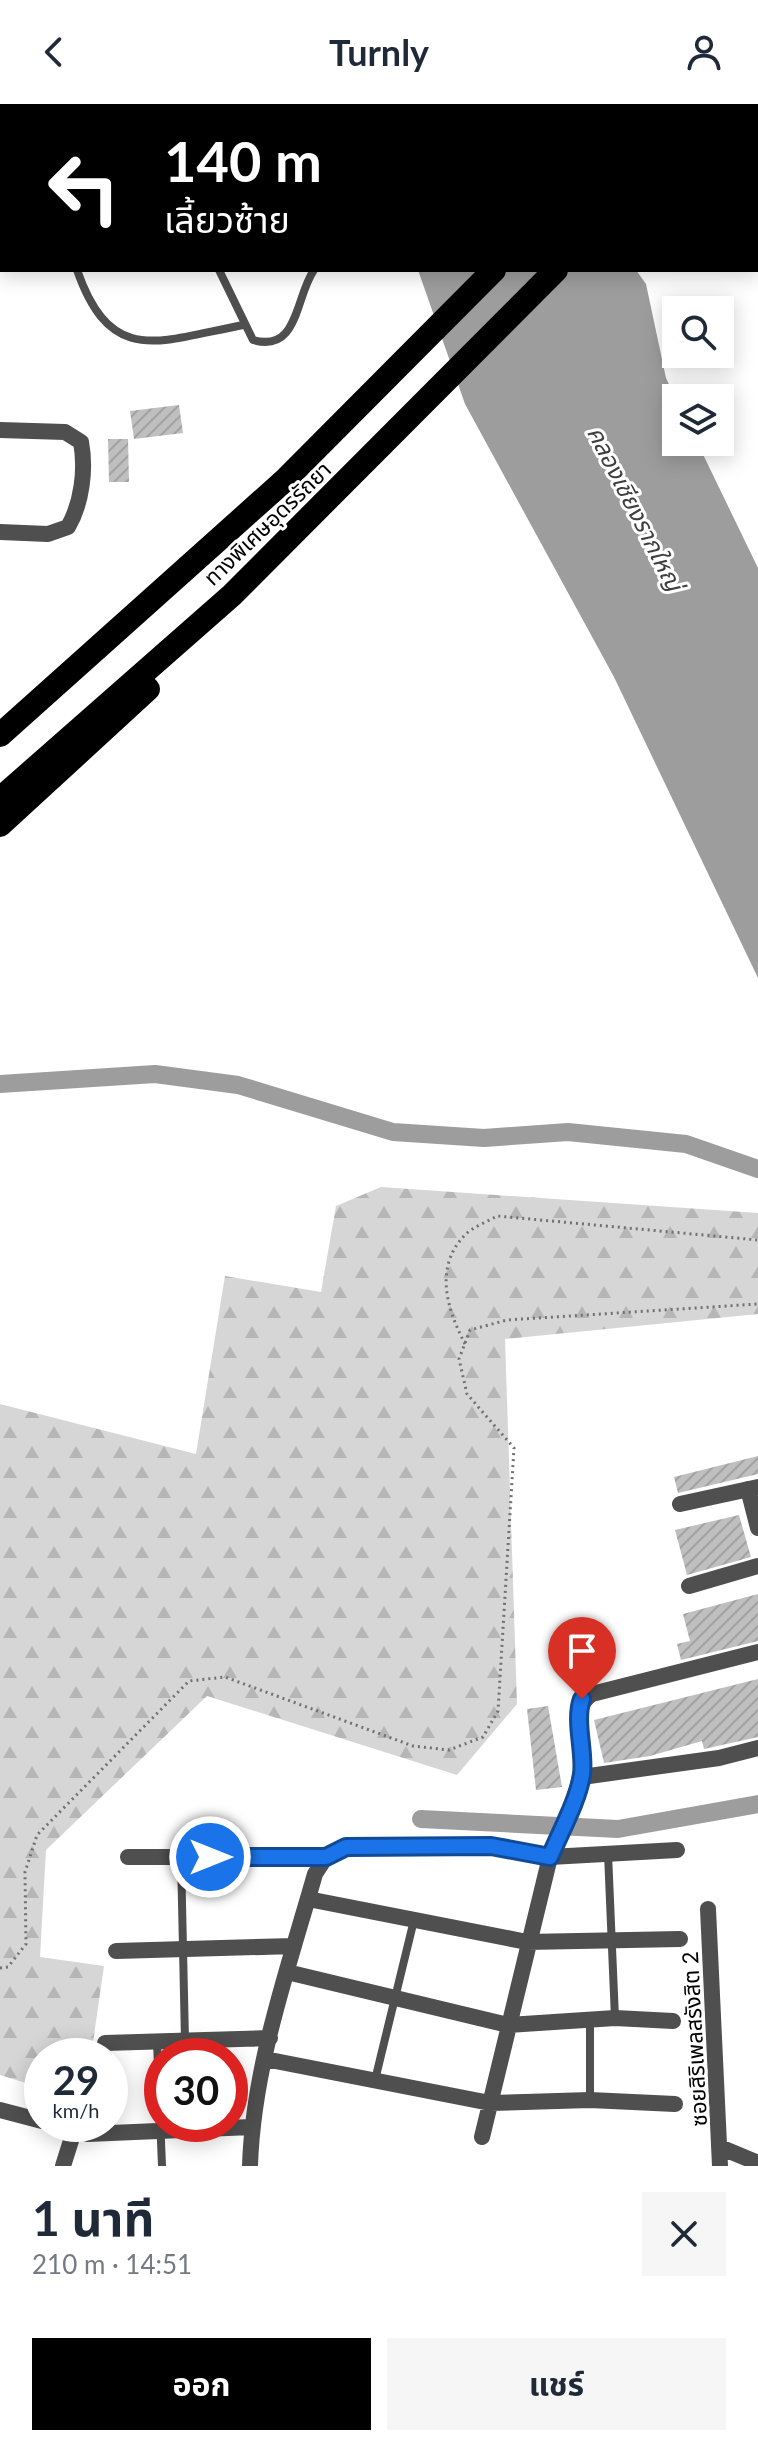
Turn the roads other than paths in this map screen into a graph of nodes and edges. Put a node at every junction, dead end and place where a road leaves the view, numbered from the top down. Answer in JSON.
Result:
{"nodes":[{"id":1,"x":78,"y":272,"type":"edge"},
{"id":2,"x":220,"y":272,"type":"edge"},
{"id":3,"x":313,"y":272,"type":"edge"},
{"id":4,"x":492,"y":272,"type":"edge"},
{"id":5,"x":554,"y":272,"type":"edge"},
{"id":6,"x":243,"y":325,"type":"junction"},
{"id":7,"x":0,"y":430,"type":"edge"},
{"id":8,"x":0,"y":532,"type":"edge"},
{"id":9,"x":232,"y":595,"type":"junction"},
{"id":10,"x":0,"y":735,"type":"edge"},
{"id":11,"x":0,"y":799,"type":"edge"},
{"id":12,"x":0,"y":825,"type":"edge"},
{"id":13,"x":753,"y":1488,"type":"edge"},
{"id":14,"x":680,"y":1504,"type":"dead end"},
{"id":15,"x":758,"y":1528,"type":"edge"},
{"id":16,"x":758,"y":1566,"type":"edge"},
{"id":17,"x":689,"y":1586,"type":"dead end"},
{"id":18,"x":758,"y":1652,"type":"edge"},
{"id":19,"x":758,"y":1748,"type":"edge"},
{"id":20,"x":582,"y":1777,"type":"junction"},
{"id":21,"x":677,"y":1850,"type":"dead end"},
{"id":22,"x":608,"y":1854,"type":"junction"},
{"id":23,"x":128,"y":1857,"type":"dead end"},
{"id":24,"x":181,"y":1857,"type":"junction"},
{"id":25,"x":326,"y":1857,"type":"junction"},
{"id":26,"x":550,"y":1857,"type":"junction"},
{"id":27,"x":308,"y":1899,"type":"junction"},
{"id":28,"x":708,"y":1909,"type":"dead end"},
{"id":29,"x":414,"y":1920,"type":"junction"},
{"id":30,"x":680,"y":1939,"type":"dead end"},
{"id":31,"x":614,"y":1940,"type":"junction"},
{"id":32,"x":527,"y":1942,"type":"junction"},
{"id":33,"x":294,"y":1946,"type":"junction"},
{"id":34,"x":183,"y":1949,"type":"junction"},
{"id":35,"x":116,"y":1951,"type":"dead end"},
{"id":36,"x":287,"y":1972,"type":"junction"},
{"id":37,"x":396,"y":1998,"type":"junction"},
{"id":38,"x":615,"y":2018,"type":"junction"},
{"id":39,"x":590,"y":2019,"type":"junction"},
{"id":40,"x":673,"y":2021,"type":"dead end"},
{"id":41,"x":508,"y":2025,"type":"junction"},
{"id":42,"x":185,"y":2038,"type":"edge"},
{"id":43,"x":270,"y":2038,"type":"junction"},
{"id":44,"x":248,"y":2039,"type":"edge"},
{"id":45,"x":265,"y":2059,"type":"junction"},
{"id":46,"x":375,"y":2080,"type":"junction"},
{"id":47,"x":590,"y":2100,"type":"junction"},
{"id":48,"x":490,"y":2103,"type":"junction"},
{"id":49,"x":675,"y":2104,"type":"dead end"},
{"id":50,"x":0,"y":2110,"type":"edge"},
{"id":51,"x":24,"y":2116,"type":"edge"},
{"id":52,"x":248,"y":2127,"type":"edge"},
{"id":53,"x":251,"y":2127,"type":"junction"},
{"id":54,"x":482,"y":2137,"type":"dead end"},
{"id":55,"x":71,"y":2142,"type":"edge"},
{"id":56,"x":161,"y":2142,"type":"edge"},
{"id":57,"x":722,"y":2148,"type":"junction"},
{"id":58,"x":758,"y":2163,"type":"edge"},
{"id":59,"x":63,"y":2166,"type":"edge"},
{"id":60,"x":162,"y":2166,"type":"edge"},
{"id":61,"x":250,"y":2166,"type":"edge"},
{"id":62,"x":720,"y":2166,"type":"edge"}],
"edges":[{"from":1,"to":6,"type":"lane"},
{"from":2,"to":6,"type":"lane"},
{"from":3,"to":6,"type":"lane"},
{"from":4,"to":10,"type":"highway","name":"ทางพิเศษอุดรรัถยา"},
{"from":5,"to":9,"type":"highway","name":"ทางพิเศษอุดรรัถยา"},
{"from":7,"to":8,"type":"street"},
{"from":9,"to":11,"type":"highway","name":"ทางพิเศษอุดรรัถยา"},
{"from":9,"to":12,"type":"highway"},
{"from":13,"to":14,"type":"street"},
{"from":13,"to":15,"type":"street"},
{"from":16,"to":17,"type":"street"},
{"from":18,"to":20,"type":"street"},
{"from":19,"to":20,"type":"street"},
{"from":20,"to":26,"type":"street"},
{"from":21,"to":22,"type":"street"},
{"from":22,"to":26,"type":"street"},
{"from":22,"to":31,"type":"lane"},
{"from":23,"to":24,"type":"street"},
{"from":24,"to":25,"type":"street"},
{"from":24,"to":34,"type":"lane"},
{"from":25,"to":26,"type":"street"},
{"from":25,"to":27,"type":"street"},
{"from":26,"to":32,"type":"street"},
{"from":27,"to":29,"type":"street"},
{"from":27,"to":33,"type":"street"},
{"from":28,"to":57,"type":"street","name":"ซอยสิริเพลสรังสิต 2"},
{"from":29,"to":32,"type":"street"},
{"from":29,"to":37,"type":"lane"},
{"from":30,"to":31,"type":"street"},
{"from":31,"to":32,"type":"street"},
{"from":31,"to":38,"type":"lane"},
{"from":32,"to":41,"type":"street"},
{"from":33,"to":34,"type":"street"},
{"from":33,"to":36,"type":"street"},
{"from":34,"to":35,"type":"street"},
{"from":34,"to":42,"type":"lane"},
{"from":36,"to":37,"type":"street"},
{"from":36,"to":43,"type":"street"},
{"from":37,"to":41,"type":"street"},
{"from":37,"to":46,"type":"lane"},
{"from":38,"to":39,"type":"street"},
{"from":38,"to":40,"type":"street"},
{"from":39,"to":41,"type":"street"},
{"from":39,"to":47,"type":"lane"},
{"from":41,"to":48,"type":"street"},
{"from":43,"to":44,"type":"street"},
{"from":43,"to":45,"type":"street"},
{"from":45,"to":46,"type":"street"},
{"from":45,"to":53,"type":"street"},
{"from":46,"to":48,"type":"street"},
{"from":47,"to":48,"type":"street"},
{"from":47,"to":49,"type":"street"},
{"from":48,"to":54,"type":"street"},
{"from":50,"to":51,"type":"street"},
{"from":52,"to":53,"type":"street"},
{"from":53,"to":61,"type":"street"},
{"from":55,"to":59,"type":"street"},
{"from":56,"to":60,"type":"lane"},
{"from":57,"to":58,"type":"street"},
{"from":57,"to":62,"type":"street","name":"ซอยสิริเพลสรังสิต 2"}]}
